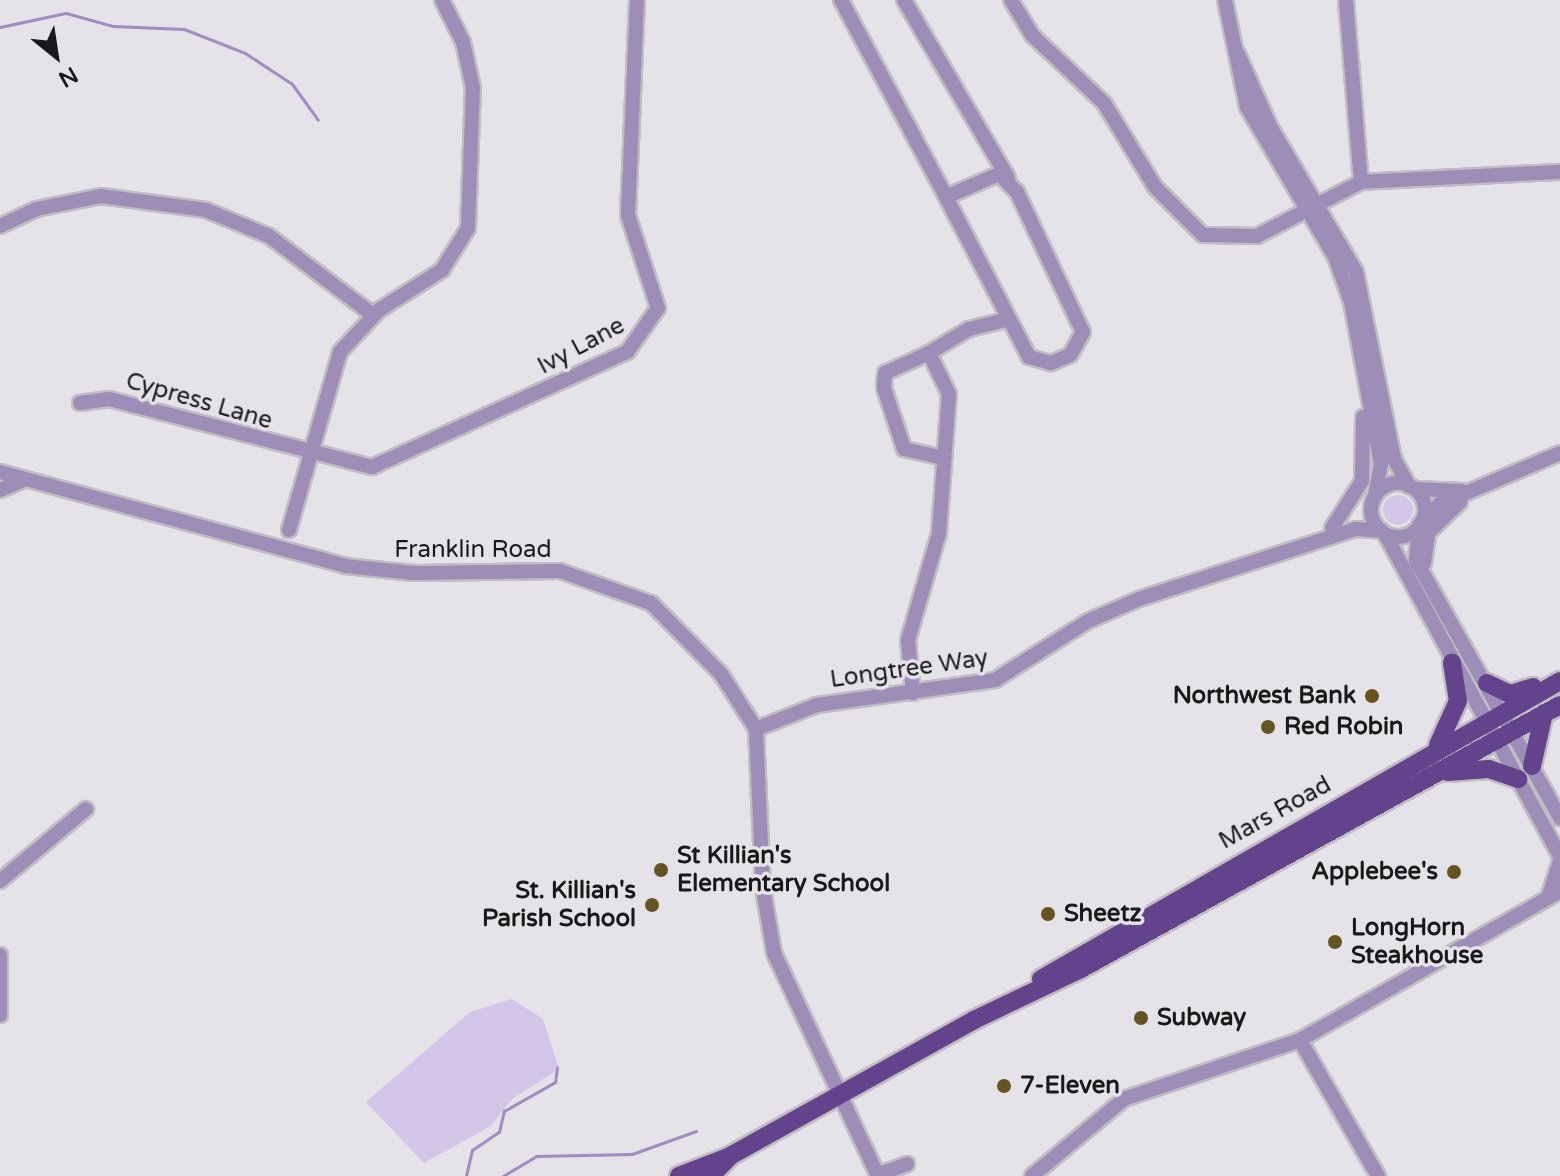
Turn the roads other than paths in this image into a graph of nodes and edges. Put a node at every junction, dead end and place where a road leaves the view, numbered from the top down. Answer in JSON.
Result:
{"nodes":[{"id":1,"x":442,"y":0,"type":"edge"},
{"id":2,"x":637,"y":0,"type":"edge"},
{"id":3,"x":841,"y":0,"type":"edge"},
{"id":4,"x":904,"y":0,"type":"edge"},
{"id":5,"x":1011,"y":0,"type":"edge"},
{"id":6,"x":1225,"y":0,"type":"edge"},
{"id":7,"x":1346,"y":0,"type":"edge"},
{"id":8,"x":1560,"y":172,"type":"edge"},
{"id":9,"x":1008,"y":179,"type":"junction"},
{"id":10,"x":1361,"y":182,"type":"junction"},
{"id":11,"x":946,"y":197,"type":"junction"},
{"id":12,"x":1313,"y":208,"type":"junction"},
{"id":13,"x":0,"y":226,"type":"edge"},
{"id":14,"x":1351,"y":302,"type":"junction"},
{"id":15,"x":373,"y":315,"type":"junction"},
{"id":16,"x":1006,"y":320,"type":"junction"},
{"id":17,"x":929,"y":353,"type":"junction"},
{"id":18,"x":1376,"y":402,"type":"junction"},
{"id":19,"x":80,"y":403,"type":"dead end"},
{"id":20,"x":1560,"y":453,"type":"edge"},
{"id":21,"x":306,"y":454,"type":"junction"},
{"id":22,"x":944,"y":458,"type":"junction"},
{"id":23,"x":0,"y":472,"type":"edge"},
{"id":24,"x":24,"y":480,"type":"junction"},
{"id":25,"x":1411,"y":487,"type":"junction"},
{"id":26,"x":1482,"y":489,"type":"junction"},
{"id":27,"x":0,"y":490,"type":"edge"},
{"id":28,"x":1374,"y":498,"type":"junction"},
{"id":29,"x":1421,"y":523,"type":"junction"},
{"id":30,"x":1332,"y":528,"type":"junction"},
{"id":31,"x":289,"y":530,"type":"junction"},
{"id":32,"x":1384,"y":532,"type":"junction"},
{"id":33,"x":265,"y":545,"type":"junction"},
{"id":34,"x":1282,"y":550,"type":"junction"},
{"id":35,"x":299,"y":554,"type":"junction"},
{"id":36,"x":1428,"y":579,"type":"junction"},
{"id":37,"x":1452,"y":662,"type":"junction"},
{"id":38,"x":1560,"y":673,"type":"edge"},
{"id":39,"x":1560,"y":681,"type":"edge"},
{"id":40,"x":1487,"y":683,"type":"junction"},
{"id":41,"x":913,"y":693,"type":"junction"},
{"id":42,"x":1552,"y":709,"type":"edge"},
{"id":43,"x":1503,"y":712,"type":"junction"},
{"id":44,"x":1486,"y":722,"type":"junction"},
{"id":45,"x":756,"y":729,"type":"junction"},
{"id":46,"x":1505,"y":736,"type":"junction"},
{"id":47,"x":1431,"y":753,"type":"junction"},
{"id":48,"x":1532,"y":766,"type":"junction"},
{"id":49,"x":1441,"y":773,"type":"junction"},
{"id":50,"x":1518,"y":779,"type":"junction"},
{"id":51,"x":86,"y":809,"type":"dead end"},
{"id":52,"x":1560,"y":818,"type":"edge"},
{"id":53,"x":1560,"y":858,"type":"edge"},
{"id":54,"x":0,"y":881,"type":"edge"},
{"id":55,"x":1560,"y":891,"type":"edge"},
{"id":56,"x":1546,"y":899,"type":"junction"},
{"id":57,"x":0,"y":955,"type":"edge"},
{"id":58,"x":1020,"y":995,"type":"junction"},
{"id":59,"x":0,"y":1015,"type":"edge"},
{"id":60,"x":1300,"y":1040,"type":"junction"},
{"id":61,"x":839,"y":1096,"type":"junction"},
{"id":62,"x":730,"y":1156,"type":"junction"},
{"id":63,"x":679,"y":1176,"type":"edge"},
{"id":64,"x":711,"y":1176,"type":"edge"},
{"id":65,"x":878,"y":1176,"type":"edge"},
{"id":66,"x":897,"y":1176,"type":"edge"},
{"id":67,"x":1032,"y":1176,"type":"edge"},
{"id":68,"x":1378,"y":1176,"type":"edge"}],
"edges":[{"from":1,"to":15,"type":"street"},
{"from":2,"to":21,"type":"street","name":"Ivy Lane"},
{"from":3,"to":11,"type":"street"},
{"from":4,"to":9,"type":"street"},
{"from":5,"to":12,"type":"street"},
{"from":6,"to":12,"type":"street"},
{"from":7,"to":10,"type":"street"},
{"from":8,"to":10,"type":"street"},
{"from":9,"to":11,"type":"street"},
{"from":9,"to":16,"type":"street"},
{"from":10,"to":12,"type":"street"},
{"from":11,"to":16,"type":"street"},
{"from":12,"to":14,"type":"street"},
{"from":12,"to":18,"type":"street"},
{"from":13,"to":15,"type":"street"},
{"from":14,"to":18,"type":"street"},
{"from":14,"to":30,"type":"street"},
{"from":15,"to":21,"type":"street"},
{"from":16,"to":17,"type":"street"},
{"from":17,"to":22,"type":"street"},
{"from":17,"to":22,"type":"street"},
{"from":18,"to":25,"type":"street"},
{"from":18,"to":28,"type":"street"},
{"from":19,"to":21,"type":"street","name":"Cypress Lane"},
{"from":20,"to":26,"type":"street"},
{"from":21,"to":31,"type":"street"},
{"from":22,"to":41,"type":"street"},
{"from":23,"to":24,"type":"street","name":"Franklin Road"},
{"from":24,"to":27,"type":"street"},
{"from":24,"to":33,"type":"street","name":"Franklin Road"},
{"from":25,"to":26,"type":"street"},
{"from":25,"to":28,"type":"street"},
{"from":25,"to":29,"type":"street"},
{"from":26,"to":29,"type":"street"},
{"from":26,"to":36,"type":"street"},
{"from":28,"to":30,"type":"street"},
{"from":28,"to":32,"type":"street"},
{"from":29,"to":32,"type":"street"},
{"from":29,"to":36,"type":"street"},
{"from":30,"to":34,"type":"street"},
{"from":31,"to":33,"type":"street"},
{"from":31,"to":35,"type":"street"},
{"from":32,"to":34,"type":"street"},
{"from":32,"to":37,"type":"street"},
{"from":33,"to":35,"type":"street","name":"Franklin Road"},
{"from":34,"to":41,"type":"street","name":"Longtree Way"},
{"from":35,"to":45,"type":"street","name":"Franklin Road"},
{"from":36,"to":40,"type":"street"},
{"from":37,"to":44,"type":"street"},
{"from":37,"to":47,"type":"main road"},
{"from":38,"to":40,"type":"main road"},
{"from":39,"to":43,"type":"main road","name":"Mars Road"},
{"from":40,"to":43,"type":"street"},
{"from":41,"to":45,"type":"street","name":"Longtree Way"},
{"from":42,"to":46,"type":"main road","name":"Mars Road"},
{"from":42,"to":48,"type":"main road"},
{"from":43,"to":44,"type":"main road","name":"Mars Road"},
{"from":43,"to":46,"type":"street"},
{"from":44,"to":46,"type":"street"},
{"from":44,"to":47,"type":"main road","name":"Mars Road"},
{"from":45,"to":61,"type":"street"},
{"from":46,"to":48,"type":"street"},
{"from":46,"to":49,"type":"main road","name":"Mars Road"},
{"from":46,"to":50,"type":"street"},
{"from":47,"to":58,"type":"main road","name":"Mars Road"},
{"from":48,"to":52,"type":"street"},
{"from":49,"to":50,"type":"main road"},
{"from":49,"to":58,"type":"main road","name":"Mars Road"},
{"from":50,"to":53,"type":"street"},
{"from":51,"to":54,"type":"street"},
{"from":53,"to":56,"type":"street"},
{"from":55,"to":56,"type":"street"},
{"from":56,"to":60,"type":"street"},
{"from":57,"to":59,"type":"street"},
{"from":58,"to":61,"type":"main road","name":"Mars Road"},
{"from":60,"to":67,"type":"street"},
{"from":60,"to":68,"type":"street"},
{"from":61,"to":62,"type":"main road","name":"Mars Road"},
{"from":61,"to":65,"type":"street"},
{"from":62,"to":63,"type":"main road","name":"Mars Road"},
{"from":62,"to":64,"type":"main road","name":"Mars Road"},
{"from":65,"to":66,"type":"street"}]}
